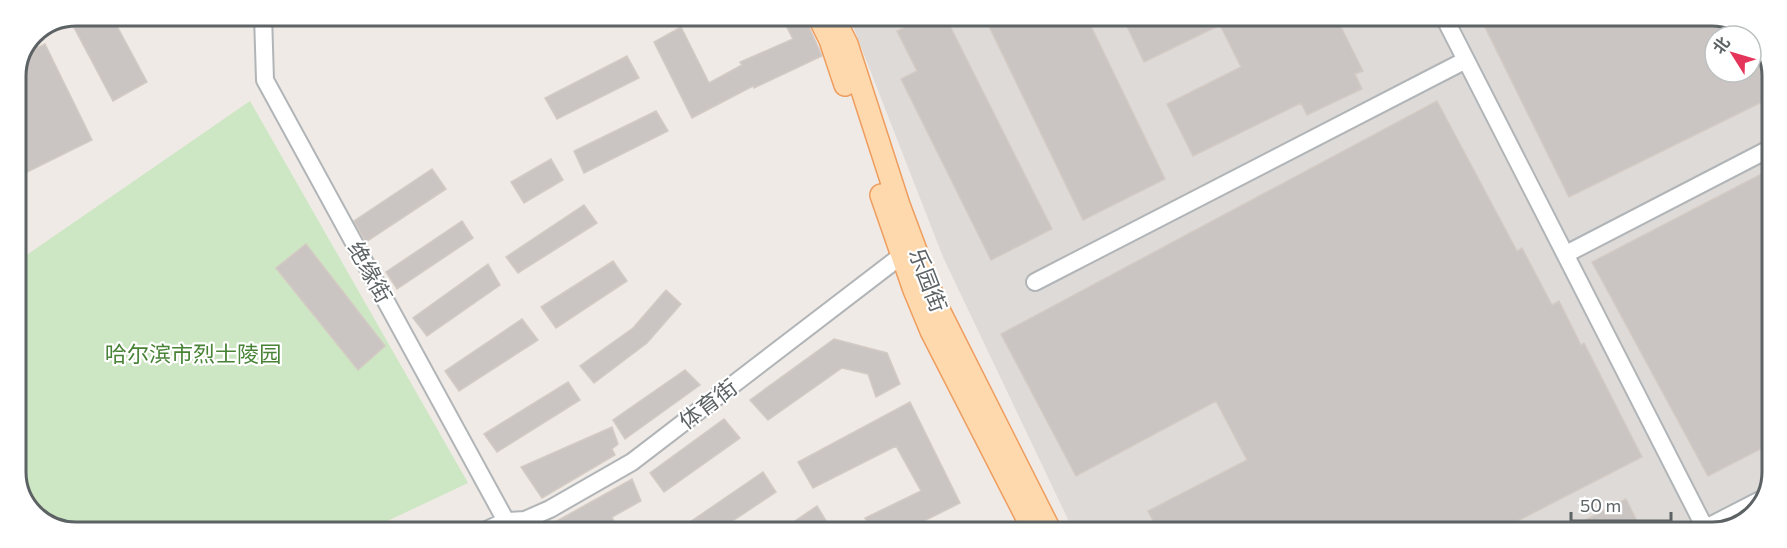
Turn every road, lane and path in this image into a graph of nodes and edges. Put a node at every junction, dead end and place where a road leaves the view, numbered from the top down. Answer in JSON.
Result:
{"nodes":[{"id":1,"x":263,"y":26,"type":"edge"},
{"id":2,"x":823,"y":26,"type":"edge"},
{"id":3,"x":838,"y":26,"type":"edge"},
{"id":4,"x":1449,"y":26,"type":"edge"},
{"id":5,"x":1466,"y":60,"type":"junction"},
{"id":6,"x":1761,"y":154,"type":"edge"},
{"id":7,"x":908,"y":251,"type":"junction"},
{"id":8,"x":1566,"y":254,"type":"junction"},
{"id":9,"x":1035,"y":282,"type":"dead end"},
{"id":10,"x":1749,"y":506,"type":"edge"},
{"id":11,"x":506,"y":521,"type":"joint"},
{"id":12,"x":1029,"y":522,"type":"edge"},
{"id":13,"x":1046,"y":522,"type":"edge"},
{"id":14,"x":1696,"y":522,"type":"edge"},
{"id":15,"x":1717,"y":522,"type":"edge"}],
"edges":[{"from":1,"to":11,"type":"street","name":"绝缘街"},
{"from":2,"to":7,"type":"main road","name":"乐园街"},
{"from":3,"to":7,"type":"main road","name":"乐园街"},
{"from":4,"to":5,"type":"street"},
{"from":5,"to":8,"type":"street"},
{"from":5,"to":9,"type":"street"},
{"from":6,"to":8,"type":"street"},
{"from":7,"to":11,"type":"street","name":"体育街"},
{"from":7,"to":12,"type":"main road","name":"乐园街"},
{"from":7,"to":13,"type":"main road","name":"乐园街"},
{"from":8,"to":14,"type":"street"},
{"from":10,"to":15,"type":"street"}]}
